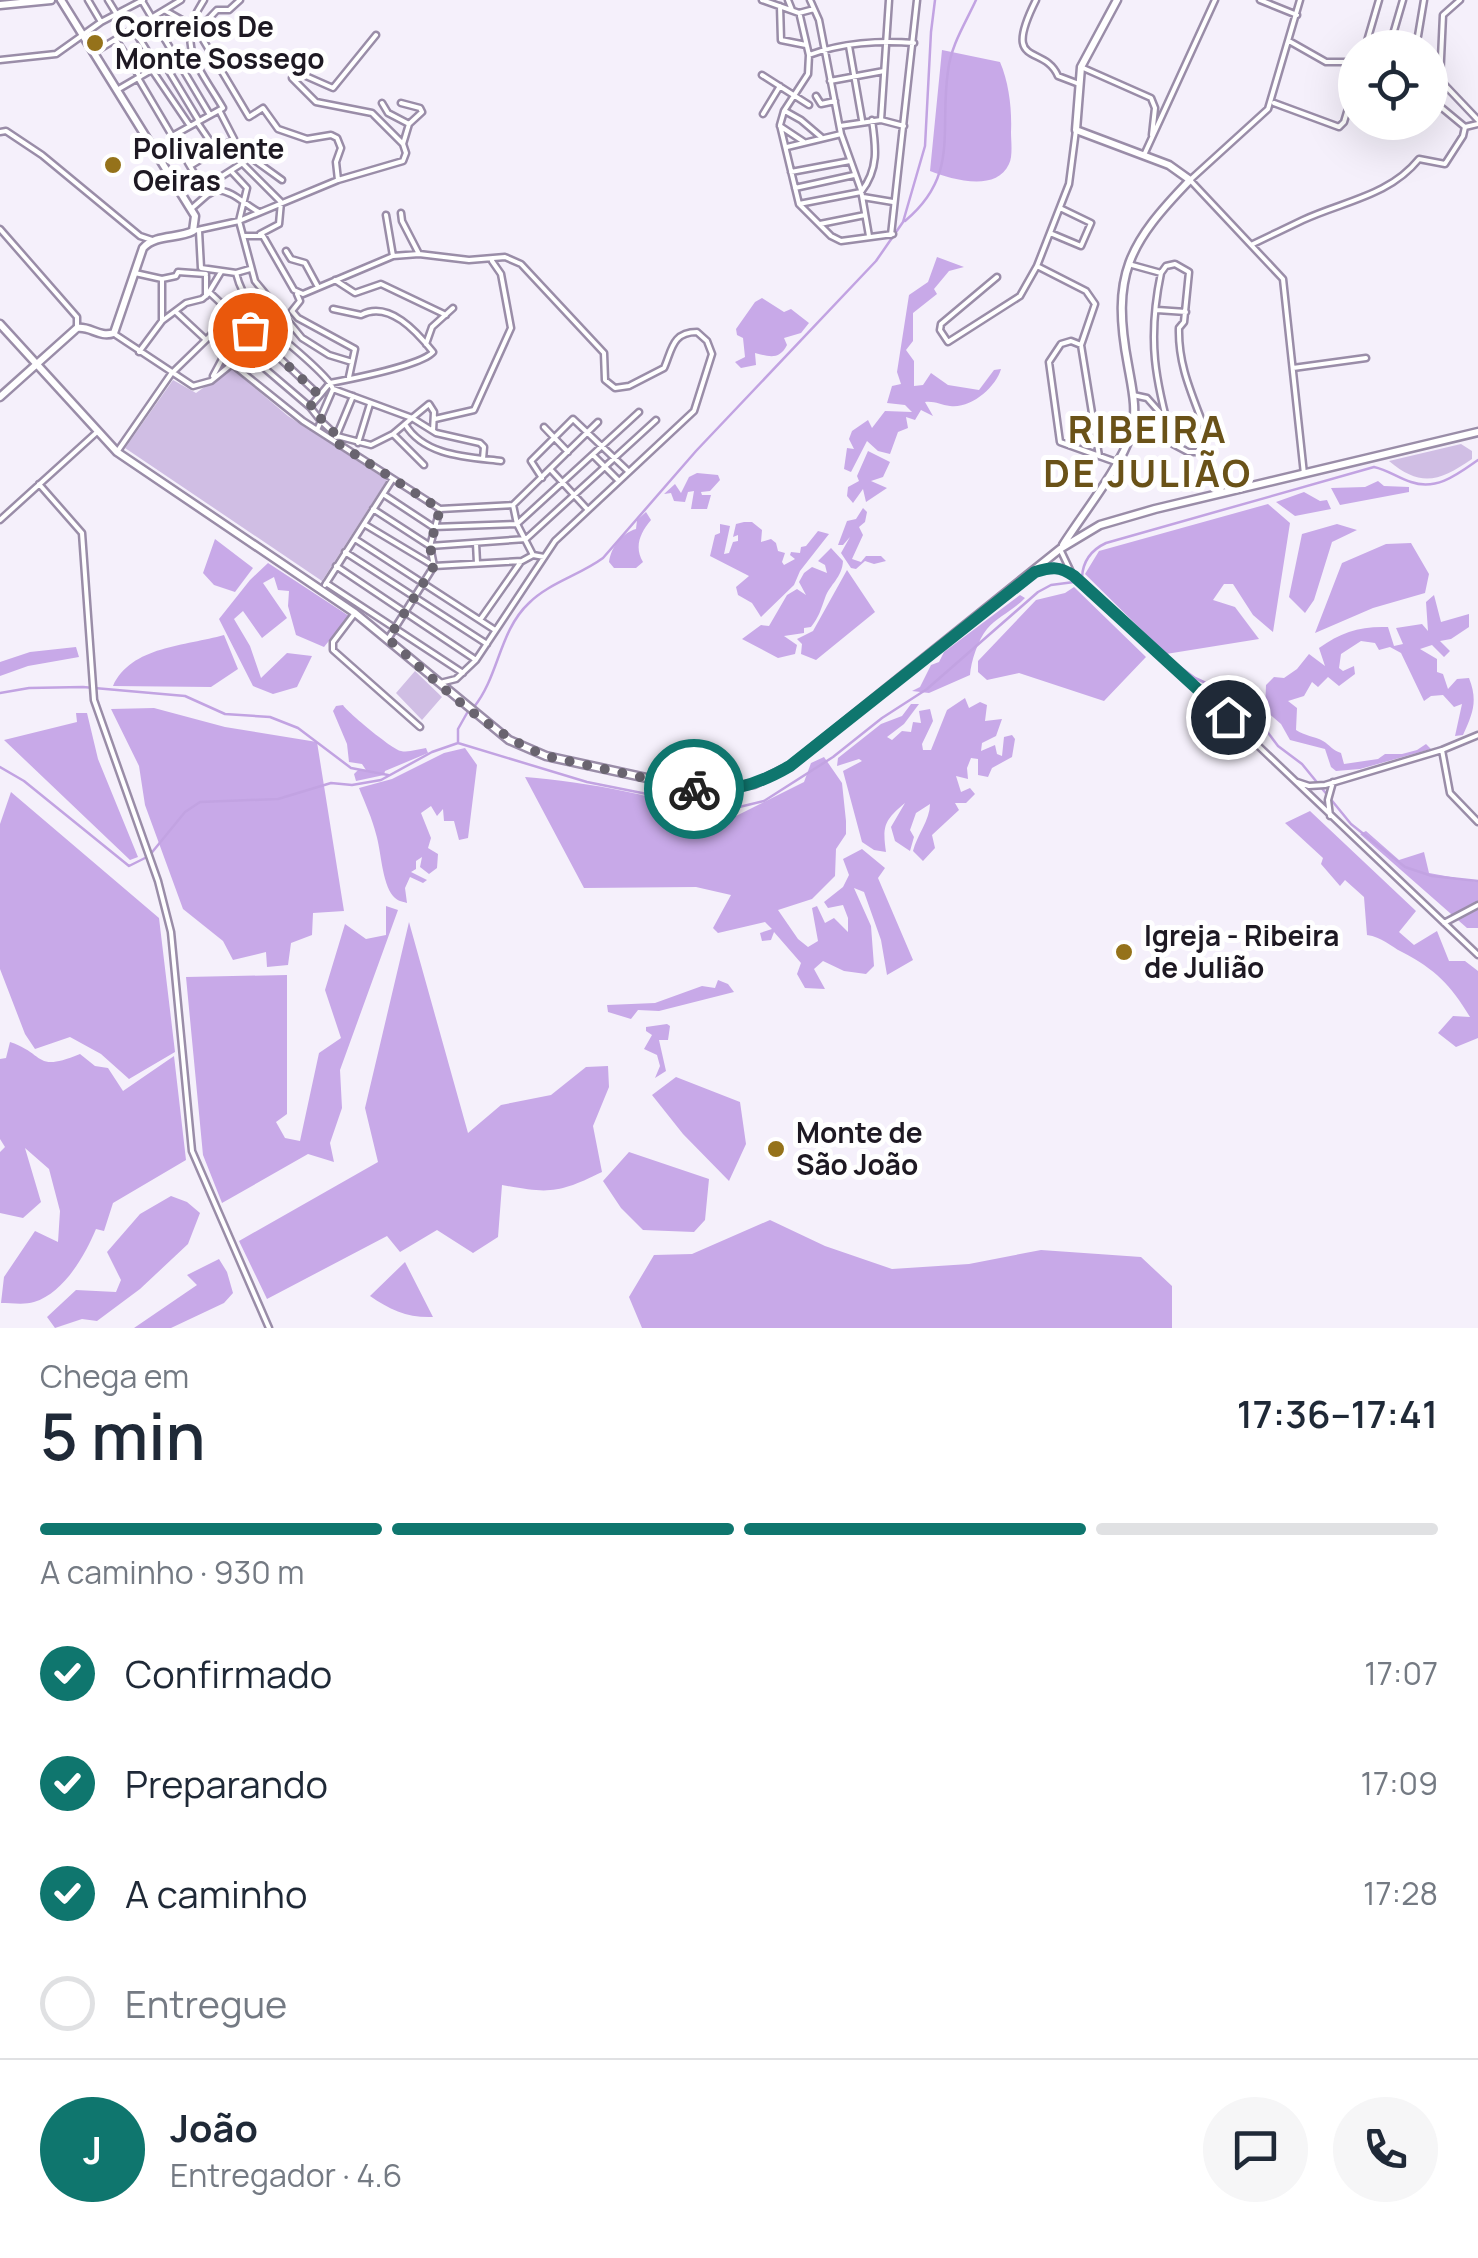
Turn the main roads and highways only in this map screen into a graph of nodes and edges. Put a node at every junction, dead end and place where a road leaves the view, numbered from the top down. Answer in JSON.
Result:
{"nodes":[{"id":1,"x":51,"y":0,"type":"edge"},
{"id":2,"x":61,"y":0,"type":"edge"},
{"id":3,"x":1117,"y":0,"type":"edge"},
{"id":4,"x":0,"y":6,"type":"edge"},
{"id":5,"x":0,"y":324,"type":"edge"},
{"id":6,"x":37,"y":364,"type":"junction"},
{"id":7,"x":0,"y":397,"type":"edge"},
{"id":8,"x":1478,"y":432,"type":"edge"},
{"id":9,"x":1060,"y":549,"type":"junction"}],
"edges":[{"from":1,"to":4,"type":"main road"},
{"from":2,"to":6,"type":"main road"},
{"from":3,"to":9,"type":"main road"},
{"from":5,"to":6,"type":"main road"},
{"from":6,"to":7,"type":"main road"},
{"from":6,"to":9,"type":"main road"},
{"from":8,"to":9,"type":"main road"}]}
